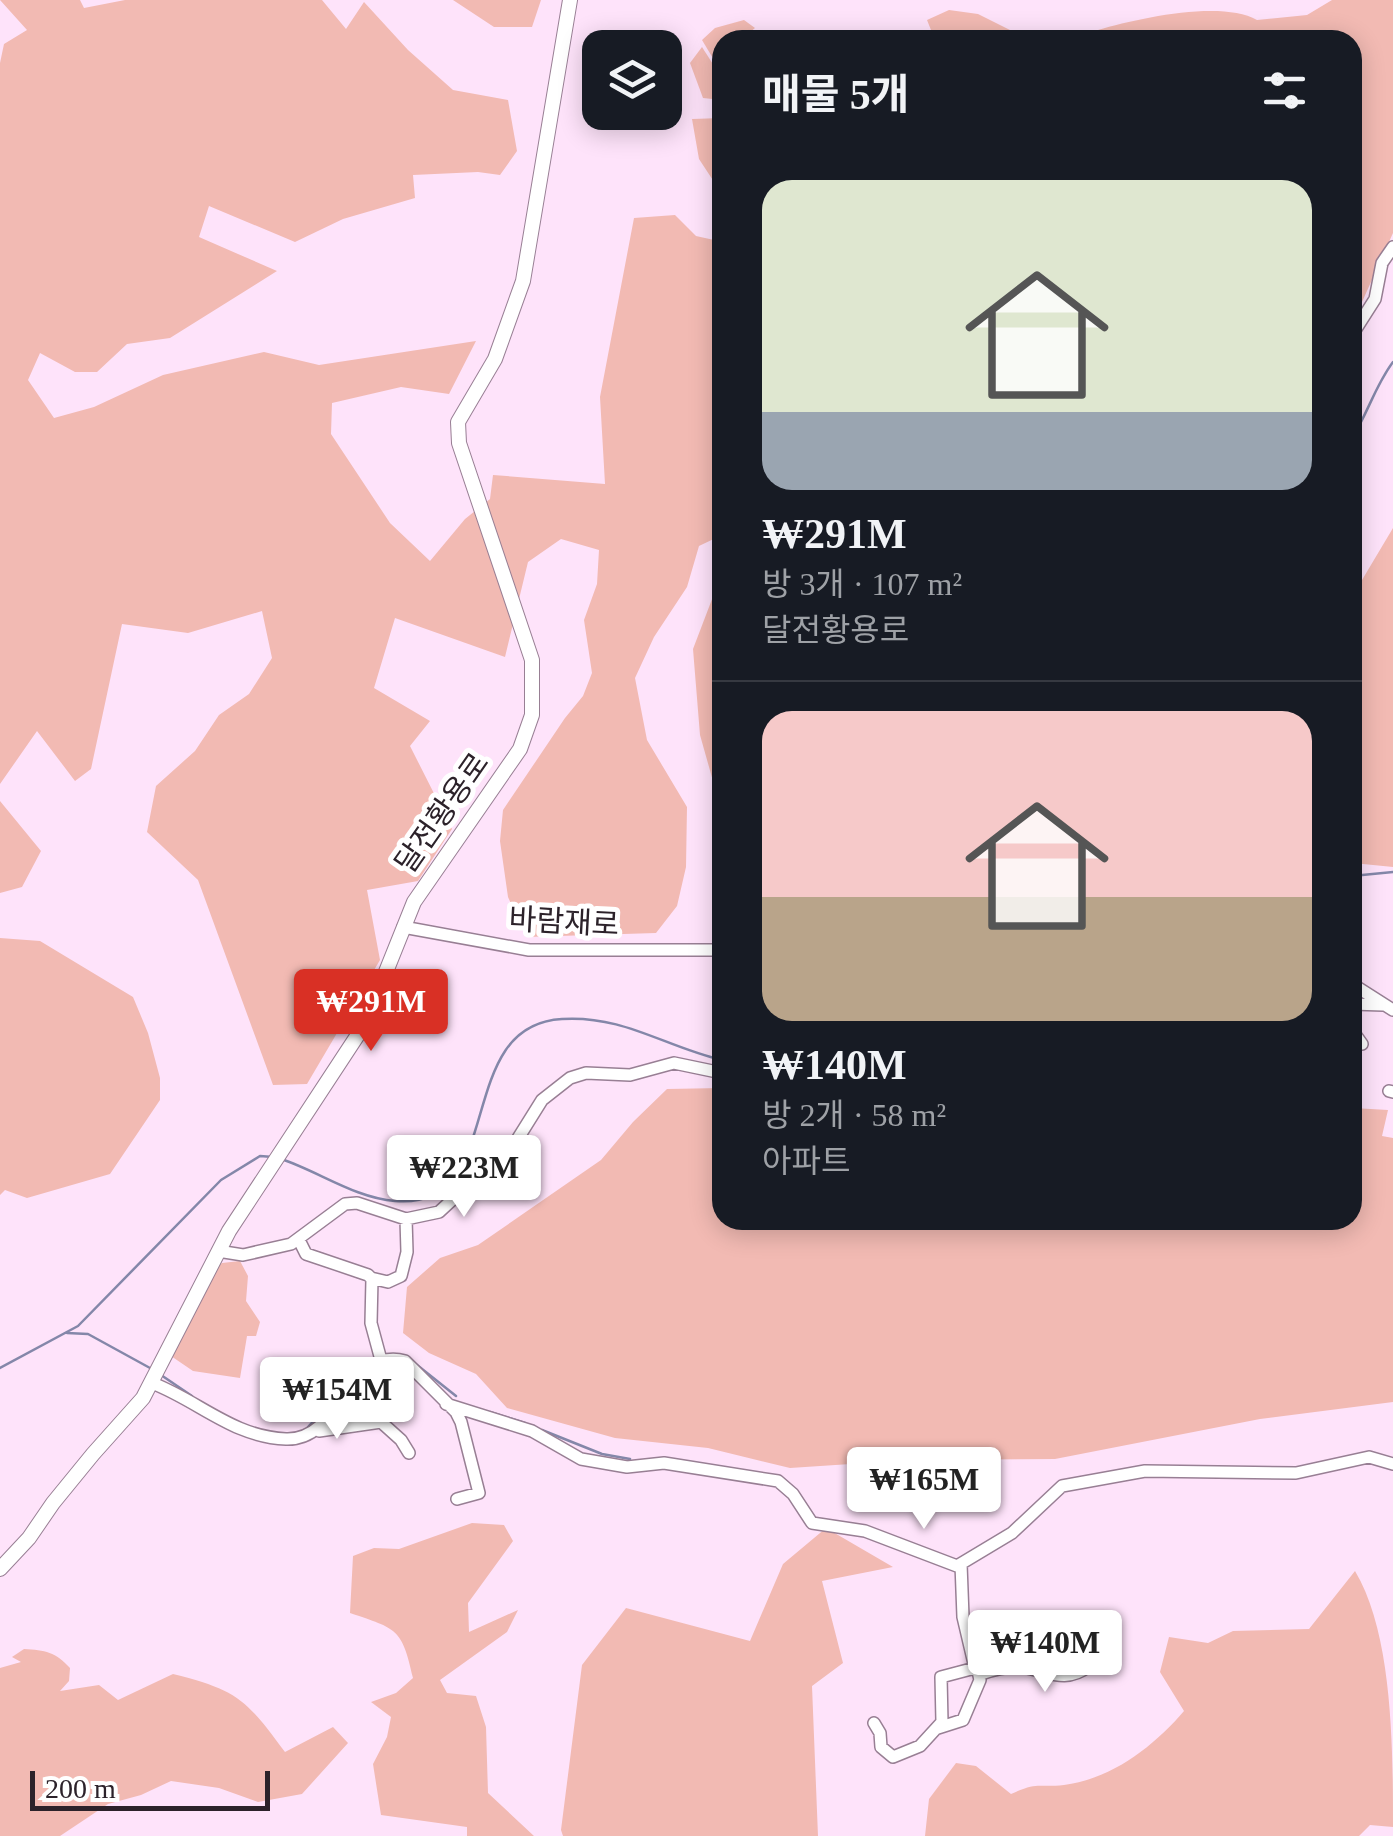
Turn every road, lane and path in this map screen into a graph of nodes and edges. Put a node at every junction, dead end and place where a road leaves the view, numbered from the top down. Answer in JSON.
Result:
{"nodes":[{"id":1,"x":570,"y":0,"type":"edge"},
{"id":2,"x":1393,"y":247,"type":"edge"},
{"id":3,"x":1362,"y":319,"type":"edge"},
{"id":4,"x":403,"y":926,"type":"junction"},
{"id":5,"x":712,"y":950,"type":"edge"},
{"id":6,"x":1362,"y":990,"type":"edge"},
{"id":7,"x":1362,"y":1005,"type":"edge"},
{"id":8,"x":1390,"y":1008,"type":"edge"},
{"id":9,"x":712,"y":1071,"type":"edge"},
{"id":10,"x":406,"y":1219,"type":"junction"},
{"id":11,"x":298,"y":1240,"type":"junction"},
{"id":12,"x":218,"y":1252,"type":"junction"},
{"id":13,"x":371,"y":1278,"type":"junction"},
{"id":14,"x":379,"y":1357,"type":"junction"},
{"id":15,"x":156,"y":1375,"type":"junction"},
{"id":16,"x":446,"y":1404,"type":"junction"},
{"id":17,"x":319,"y":1431,"type":"junction"},
{"id":18,"x":409,"y":1452,"type":"dead end"},
{"id":19,"x":1393,"y":1464,"type":"edge"},
{"id":20,"x":457,"y":1499,"type":"dead end"},
{"id":21,"x":962,"y":1564,"type":"junction"},
{"id":22,"x":0,"y":1568,"type":"edge"},
{"id":23,"x":1089,"y":1666,"type":"dead end"},
{"id":24,"x":978,"y":1671,"type":"junction"},
{"id":25,"x":874,"y":1724,"type":"dead end"},
{"id":26,"x":936,"y":1728,"type":"junction"}],
"edges":[{"from":1,"to":4,"type":"main road","name":"달전황용로"},
{"from":2,"to":3,"type":"street"},
{"from":4,"to":5,"type":"street","name":"바람재로"},
{"from":4,"to":12,"type":"main road","name":"달전황용로"},
{"from":6,"to":8,"type":"street"},
{"from":7,"to":8,"type":"street"},
{"from":9,"to":10,"type":"street"},
{"from":10,"to":11,"type":"street"},
{"from":10,"to":13,"type":"street"},
{"from":11,"to":12,"type":"street"},
{"from":11,"to":13,"type":"street"},
{"from":12,"to":15,"type":"main road","name":"달전황용로"},
{"from":13,"to":14,"type":"street"},
{"from":14,"to":16,"type":"street"},
{"from":14,"to":17,"type":"street"},
{"from":15,"to":17,"type":"street"},
{"from":15,"to":22,"type":"main road","name":"달전황용로"},
{"from":16,"to":20,"type":"street"},
{"from":16,"to":21,"type":"street"},
{"from":17,"to":18,"type":"street"},
{"from":19,"to":21,"type":"street"},
{"from":21,"to":24,"type":"street"},
{"from":23,"to":24,"type":"street"},
{"from":24,"to":26,"type":"street"},
{"from":24,"to":26,"type":"street"},
{"from":25,"to":26,"type":"street"}]}
